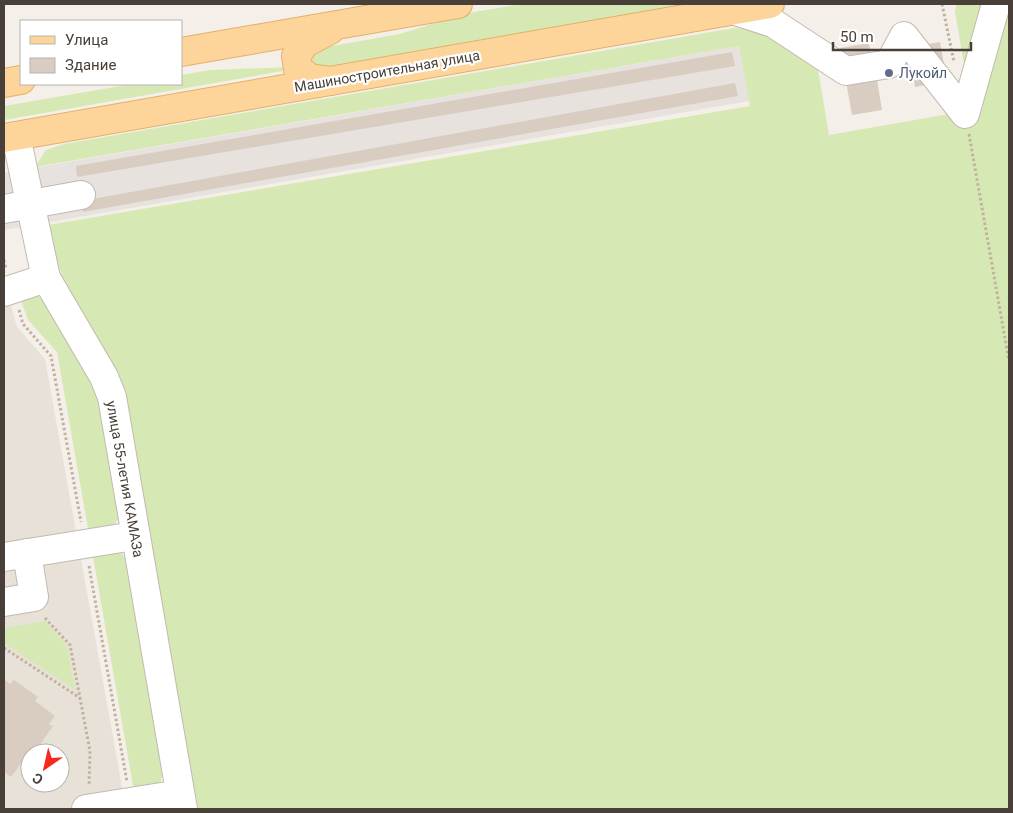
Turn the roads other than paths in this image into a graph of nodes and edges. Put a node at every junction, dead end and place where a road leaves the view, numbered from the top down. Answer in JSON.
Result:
{"nodes":[{"id":1,"x":458,"y":4,"type":"edge"},
{"id":2,"x":770,"y":4,"type":"edge"},
{"id":3,"x":996,"y":4,"type":"edge"},
{"id":4,"x":732,"y":10,"type":"junction"},
{"id":5,"x":343,"y":23,"type":"junction"},
{"id":6,"x":182,"y":52,"type":"edge"},
{"id":7,"x":20,"y":80,"type":"edge"},
{"id":8,"x":331,"y":81,"type":"junction"},
{"id":9,"x":4,"y":83,"type":"edge"},
{"id":10,"x":10,"y":137,"type":"edge"},
{"id":11,"x":81,"y":195,"type":"dead end"},
{"id":12,"x":30,"y":205,"type":"junction"},
{"id":13,"x":4,"y":210,"type":"edge"},
{"id":14,"x":46,"y":278,"type":"junction"},
{"id":15,"x":11,"y":299,"type":"edge"},
{"id":16,"x":134,"y":536,"type":"junction"},
{"id":17,"x":15,"y":555,"type":"edge"},
{"id":18,"x":4,"y":602,"type":"edge"},
{"id":19,"x":181,"y":802,"type":"edge"},
{"id":20,"x":89,"y":809,"type":"edge"}],
"edges":[{"from":1,"to":5,"type":"main road"},
{"from":2,"to":4,"type":"main road","name":"Машиностроительная улица"},
{"from":3,"to":4,"type":"street"},
{"from":4,"to":8,"type":"main road","name":"Машиностроительная улица"},
{"from":5,"to":6,"type":"main road"},
{"from":5,"to":8,"type":"main road"},
{"from":7,"to":9,"type":"main road"},
{"from":8,"to":10,"type":"main road","name":"Машиностроительная улица"},
{"from":10,"to":12,"type":"street","name":"улица 55-летия КАМАЗа"},
{"from":11,"to":12,"type":"street"},
{"from":12,"to":13,"type":"street"},
{"from":12,"to":14,"type":"street","name":"улица 55-летия КАМАЗа"},
{"from":14,"to":15,"type":"street"},
{"from":14,"to":16,"type":"street","name":"улица 55-летия КАМАЗа"},
{"from":16,"to":17,"type":"street"},
{"from":16,"to":19,"type":"street","name":"улица 55-летия КАМАЗа"},
{"from":17,"to":18,"type":"street"},
{"from":19,"to":20,"type":"street"}]}
